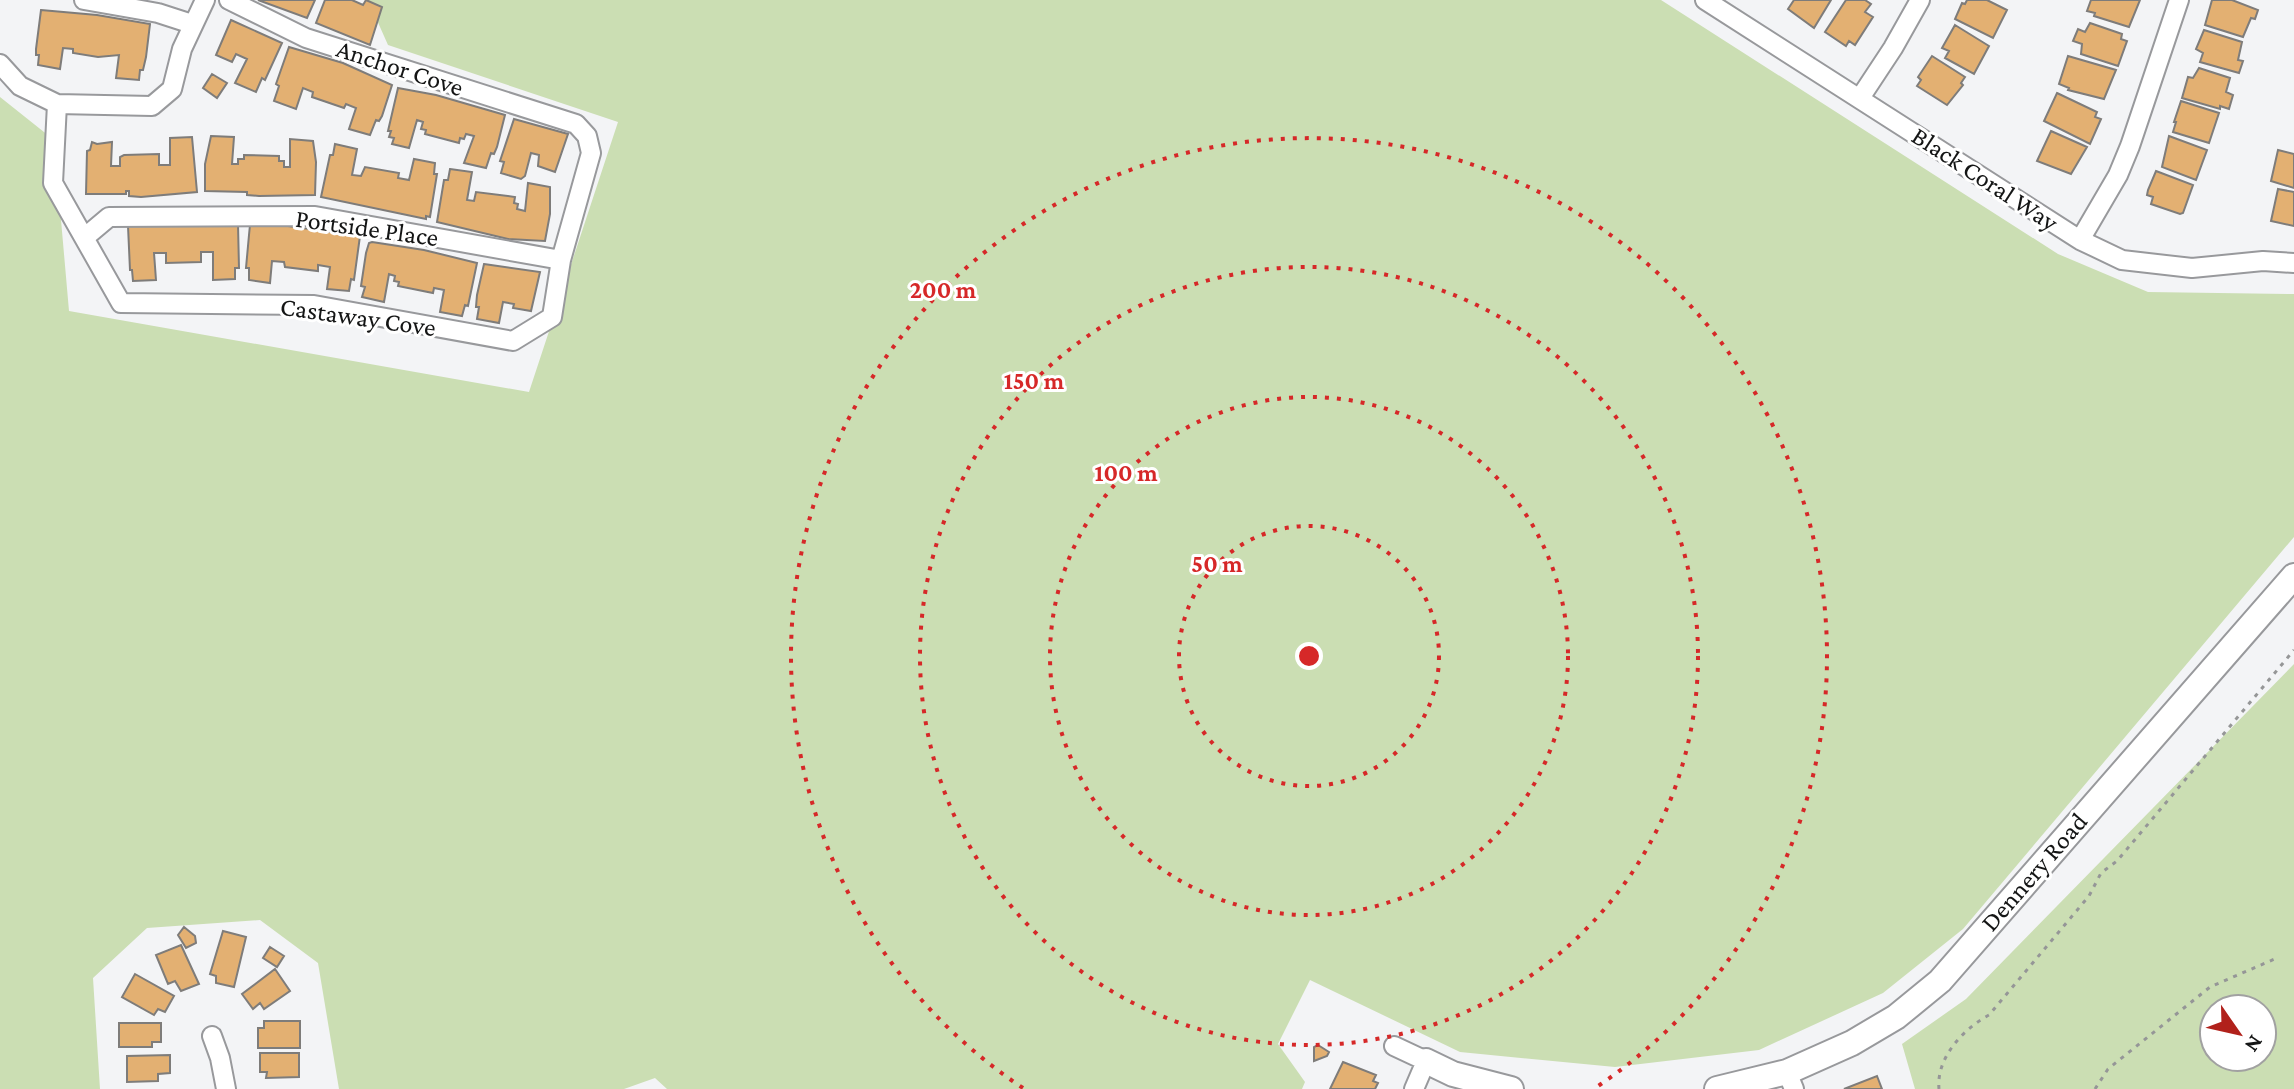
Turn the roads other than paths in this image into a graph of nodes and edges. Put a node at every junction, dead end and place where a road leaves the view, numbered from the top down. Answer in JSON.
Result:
{"nodes":[{"id":1,"x":84,"y":0,"type":"edge"},
{"id":2,"x":205,"y":0,"type":"edge"},
{"id":3,"x":229,"y":0,"type":"edge"},
{"id":4,"x":1705,"y":0,"type":"edge"},
{"id":5,"x":1920,"y":0,"type":"edge"},
{"id":6,"x":2179,"y":0,"type":"edge"},
{"id":7,"x":192,"y":24,"type":"junction"},
{"id":8,"x":0,"y":64,"type":"edge"},
{"id":9,"x":1860,"y":98,"type":"junction"},
{"id":10,"x":57,"y":104,"type":"junction"},
{"id":11,"x":576,"y":124,"type":"joint"},
{"id":12,"x":84,"y":238,"type":"junction"},
{"id":13,"x":2080,"y":240,"type":"junction"},
{"id":14,"x":561,"y":260,"type":"junction"},
{"id":15,"x":2294,"y":263,"type":"edge"},
{"id":16,"x":2294,"y":576,"type":"edge"},
{"id":17,"x":212,"y":1036,"type":"dead end"},
{"id":18,"x":1394,"y":1046,"type":"dead end"},
{"id":19,"x":1426,"y":1061,"type":"junction"},
{"id":20,"x":1790,"y":1081,"type":"edge"},
{"id":21,"x":226,"y":1089,"type":"edge"},
{"id":22,"x":1414,"y":1089,"type":"edge"},
{"id":23,"x":1511,"y":1089,"type":"edge"},
{"id":24,"x":1717,"y":1089,"type":"edge"}],
"edges":[{"from":1,"to":7,"type":"street"},
{"from":2,"to":7,"type":"street"},
{"from":3,"to":11,"type":"street","name":"Anchor Cove"},
{"from":4,"to":9,"type":"street","name":"Black Coral Way"},
{"from":5,"to":9,"type":"street"},
{"from":6,"to":13,"type":"street"},
{"from":7,"to":10,"type":"street"},
{"from":8,"to":10,"type":"street"},
{"from":9,"to":13,"type":"street","name":"Black Coral Way"},
{"from":10,"to":12,"type":"street","name":"Castaway Cove"},
{"from":11,"to":14,"type":"street","name":"Castaway Cove"},
{"from":12,"to":14,"type":"street","name":"Portside Place"},
{"from":12,"to":14,"type":"street","name":"Castaway Cove"},
{"from":13,"to":15,"type":"street","name":"Black Coral Way"},
{"from":16,"to":20,"type":"street","name":"Dennery Road"},
{"from":17,"to":21,"type":"street"},
{"from":18,"to":19,"type":"street"},
{"from":19,"to":22,"type":"street"},
{"from":19,"to":23,"type":"street"},
{"from":20,"to":24,"type":"street","name":"Dennery Road"}]}
